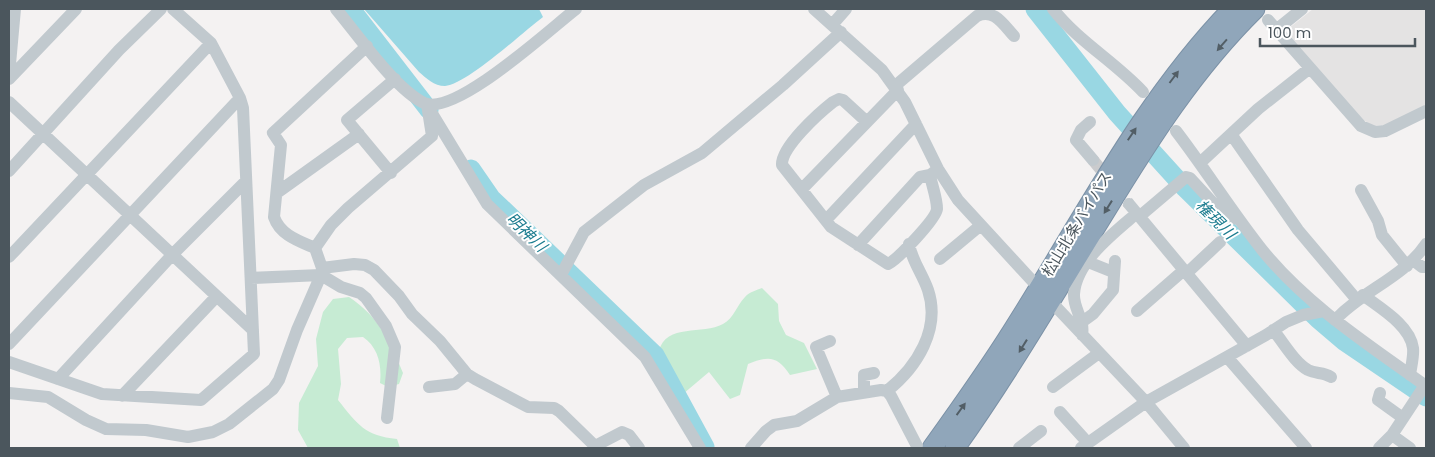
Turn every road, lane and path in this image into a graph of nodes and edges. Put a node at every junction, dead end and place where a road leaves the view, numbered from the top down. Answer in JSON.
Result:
{"nodes":[{"id":1,"x":15,"y":9,"type":"edge"},
{"id":2,"x":76,"y":9,"type":"edge"},
{"id":3,"x":161,"y":9,"type":"edge"},
{"id":4,"x":173,"y":9,"type":"edge"},
{"id":5,"x":336,"y":9,"type":"edge"},
{"id":6,"x":576,"y":9,"type":"edge"},
{"id":7,"x":814,"y":9,"type":"edge"},
{"id":8,"x":846,"y":9,"type":"edge"},
{"id":9,"x":1053,"y":9,"type":"edge"},
{"id":10,"x":1232,"y":9,"type":"edge"},
{"id":11,"x":1302,"y":9,"type":"edge"},
{"id":12,"x":1261,"y":14,"type":"edge"},
{"id":13,"x":836,"y":28,"type":"junction"},
{"id":14,"x":1276,"y":30,"type":"junction"},
{"id":15,"x":1014,"y":36,"type":"dead end"},
{"id":16,"x":211,"y":43,"type":"junction"},
{"id":17,"x":368,"y":46,"type":"junction"},
{"id":18,"x":1310,"y":68,"type":"junction"},
{"id":19,"x":9,"y":77,"type":"edge"},
{"id":20,"x":395,"y":79,"type":"junction"},
{"id":21,"x":896,"y":88,"type":"junction"},
{"id":22,"x":1142,"y":92,"type":"dead end"},
{"id":23,"x":240,"y":98,"type":"junction"},
{"id":24,"x":9,"y":102,"type":"edge"},
{"id":25,"x":427,"y":104,"type":"junction"},
{"id":26,"x":1426,"y":111,"type":"edge"},
{"id":27,"x":867,"y":122,"type":"junction"},
{"id":28,"x":1090,"y":122,"type":"dead end"},
{"id":29,"x":1150,"y":122,"type":"junction"},
{"id":30,"x":916,"y":124,"type":"junction"},
{"id":31,"x":1176,"y":131,"type":"dead end"},
{"id":32,"x":45,"y":133,"type":"junction"},
{"id":33,"x":358,"y":134,"type":"junction"},
{"id":34,"x":1231,"y":134,"type":"junction"},
{"id":35,"x":1093,"y":160,"type":"tunnel mouth"},
{"id":36,"x":1201,"y":162,"type":"junction"},
{"id":37,"x":9,"y":171,"type":"edge"},
{"id":38,"x":934,"y":172,"type":"junction"},
{"id":39,"x":88,"y":173,"type":"junction"},
{"id":40,"x":391,"y":173,"type":"junction"},
{"id":41,"x":245,"y":182,"type":"junction"},
{"id":42,"x":802,"y":190,"type":"junction"},
{"id":43,"x":1361,"y":190,"type":"dead end"},
{"id":44,"x":278,"y":192,"type":"junction"},
{"id":45,"x":1135,"y":211,"type":"junction"},
{"id":46,"x":1388,"y":212,"type":"dead end"},
{"id":47,"x":130,"y":214,"type":"junction"},
{"id":48,"x":1238,"y":218,"type":"junction"},
{"id":49,"x":826,"y":220,"type":"junction"},
{"id":50,"x":1378,"y":221,"type":"junction"},
{"id":51,"x":981,"y":225,"type":"junction"},
{"id":52,"x":1220,"y":242,"type":"dead end"},
{"id":53,"x":909,"y":244,"type":"junction"},
{"id":54,"x":1426,"y":244,"type":"edge"},
{"id":55,"x":858,"y":245,"type":"junction"},
{"id":56,"x":315,"y":248,"type":"junction"},
{"id":57,"x":173,"y":254,"type":"junction"},
{"id":58,"x":9,"y":257,"type":"edge"},
{"id":59,"x":939,"y":258,"type":"dead end"},
{"id":60,"x":1088,"y":262,"type":"junction"},
{"id":61,"x":1410,"y":263,"type":"junction"},
{"id":62,"x":1426,"y":267,"type":"edge"},
{"id":63,"x":322,"y":271,"type":"junction"},
{"id":64,"x":1186,"y":271,"type":"junction"},
{"id":65,"x":561,"y":275,"type":"junction"},
{"id":66,"x":251,"y":278,"type":"junction"},
{"id":67,"x":1044,"y":295,"type":"junction"},
{"id":68,"x":216,"y":296,"type":"junction"},
{"id":69,"x":1360,"y":298,"type":"junction"},
{"id":70,"x":1137,"y":311,"type":"dead end"},
{"id":71,"x":1322,"y":312,"type":"junction"},
{"id":72,"x":1335,"y":320,"type":"junction"},
{"id":73,"x":1082,"y":328,"type":"junction"},
{"id":74,"x":253,"y":330,"type":"junction"},
{"id":75,"x":1273,"y":330,"type":"junction"},
{"id":76,"x":830,"y":341,"type":"dead end"},
{"id":77,"x":9,"y":344,"type":"edge"},
{"id":78,"x":1247,"y":346,"type":"junction"},
{"id":79,"x":1099,"y":353,"type":"junction"},
{"id":80,"x":1227,"y":357,"type":"junction"},
{"id":81,"x":9,"y":362,"type":"edge"},
{"id":82,"x":874,"y":373,"type":"dead end"},
{"id":83,"x":467,"y":374,"type":"junction"},
{"id":84,"x":1410,"y":375,"type":"junction"},
{"id":85,"x":1331,"y":377,"type":"dead end"},
{"id":86,"x":58,"y":379,"type":"junction"},
{"id":87,"x":1425,"y":386,"type":"edge"},
{"id":88,"x":1053,"y":387,"type":"dead end"},
{"id":89,"x":429,"y":388,"type":"dead end"},
{"id":90,"x":887,"y":391,"type":"junction"},
{"id":91,"x":864,"y":392,"type":"junction"},
{"id":92,"x":9,"y":393,"type":"edge"},
{"id":93,"x":1380,"y":393,"type":"dead end"},
{"id":94,"x":122,"y":396,"type":"junction"},
{"id":95,"x":837,"y":397,"type":"junction"},
{"id":96,"x":1146,"y":402,"type":"junction"},
{"id":97,"x":1060,"y":412,"type":"dead end"},
{"id":98,"x":387,"y":418,"type":"dead end"},
{"id":99,"x":1403,"y":418,"type":"junction"},
{"id":100,"x":1040,"y":431,"type":"dead end"},
{"id":101,"x":1392,"y":435,"type":"junction"},
{"id":102,"x":1085,"y":446,"type":"edge"},
{"id":103,"x":639,"y":448,"type":"edge"},
{"id":104,"x":700,"y":448,"type":"edge"},
{"id":105,"x":751,"y":448,"type":"edge"},
{"id":106,"x":918,"y":448,"type":"edge"},
{"id":107,"x":932,"y":448,"type":"edge"},
{"id":108,"x":955,"y":448,"type":"edge"},
{"id":109,"x":1019,"y":448,"type":"edge"},
{"id":110,"x":1184,"y":448,"type":"edge"},
{"id":111,"x":1306,"y":448,"type":"edge"},
{"id":112,"x":1379,"y":448,"type":"edge"},
{"id":113,"x":1410,"y":448,"type":"edge"}],
"edges":[{"from":1,"to":19,"type":"street"},
{"from":2,"to":19,"type":"street"},
{"from":3,"to":32,"type":"street"},
{"from":4,"to":16,"type":"street"},
{"from":5,"to":17,"type":"street"},
{"from":6,"to":25,"type":"street"},
{"from":7,"to":13,"type":"street"},
{"from":8,"to":13,"type":"street"},
{"from":9,"to":22,"type":"street"},
{"from":29,"to":10,"type":"highway","name":"松山北条バイパス","one_way":true},
{"from":11,"to":14,"type":"street"},
{"from":12,"to":14,"type":"street"},
{"from":12,"to":29,"type":"highway","name":"松山北条バイパス","one_way":true},
{"from":13,"to":21,"type":"street"},
{"from":13,"to":65,"type":"street"},
{"from":14,"to":18,"type":"street"},
{"from":15,"to":21,"type":"street"},
{"from":16,"to":23,"type":"street"},
{"from":16,"to":39,"type":"street"},
{"from":17,"to":20,"type":"street"},
{"from":17,"to":44,"type":"street"},
{"from":18,"to":26,"type":"street"},
{"from":18,"to":34,"type":"street"},
{"from":20,"to":25,"type":"street"},
{"from":20,"to":33,"type":"street"},
{"from":21,"to":27,"type":"street"},
{"from":21,"to":30,"type":"street"},
{"from":23,"to":41,"type":"street"},
{"from":23,"to":47,"type":"street"},
{"from":24,"to":32,"type":"street"},
{"from":25,"to":40,"type":"street"},
{"from":25,"to":65,"type":"street"},
{"from":27,"to":42,"type":"street"},
{"from":27,"to":42,"type":"street"},
{"from":28,"to":35,"type":"street"},
{"from":29,"to":67,"type":"highway","name":"松山北条バイパス","one_way":true},
{"from":67,"to":29,"type":"highway","name":"松山北条バイパス","one_way":true},
{"from":30,"to":38,"type":"street"},
{"from":30,"to":49,"type":"street"},
{"from":31,"to":36,"type":"street"},
{"from":32,"to":37,"type":"street"},
{"from":32,"to":39,"type":"street"},
{"from":33,"to":40,"type":"street"},
{"from":33,"to":44,"type":"street"},
{"from":34,"to":36,"type":"street"},
{"from":34,"to":69,"type":"street"},
{"from":36,"to":48,"type":"street"},
{"from":38,"to":51,"type":"street"},
{"from":38,"to":53,"type":"street"},
{"from":38,"to":55,"type":"street"},
{"from":39,"to":47,"type":"street"},
{"from":39,"to":58,"type":"street"},
{"from":40,"to":56,"type":"street"},
{"from":41,"to":57,"type":"street"},
{"from":41,"to":66,"type":"street"},
{"from":42,"to":49,"type":"street"},
{"from":43,"to":50,"type":"street"},
{"from":44,"to":56,"type":"street"},
{"from":45,"to":48,"type":"street"},
{"from":45,"to":60,"type":"street"},
{"from":45,"to":64,"type":"street"},
{"from":46,"to":50,"type":"street"},
{"from":47,"to":57,"type":"street"},
{"from":47,"to":77,"type":"street"},
{"from":48,"to":71,"type":"street"},
{"from":49,"to":55,"type":"street"},
{"from":50,"to":61,"type":"street"},
{"from":51,"to":59,"type":"street"},
{"from":51,"to":67,"type":"street"},
{"from":52,"to":64,"type":"street"},
{"from":53,"to":55,"type":"street"},
{"from":53,"to":90,"type":"street"},
{"from":54,"to":61,"type":"street"},
{"from":56,"to":63,"type":"street"},
{"from":57,"to":68,"type":"street"},
{"from":57,"to":86,"type":"street"},
{"from":60,"to":73,"type":"street"},
{"from":60,"to":73,"type":"street"},
{"from":61,"to":62,"type":"street"},
{"from":61,"to":69,"type":"street"},
{"from":63,"to":66,"type":"street"},
{"from":63,"to":83,"type":"street"},
{"from":63,"to":92,"type":"street"},
{"from":63,"to":98,"type":"street"},
{"from":64,"to":70,"type":"street"},
{"from":64,"to":78,"type":"street"},
{"from":65,"to":104,"type":"street"},
{"from":66,"to":74,"type":"street"},
{"from":67,"to":73,"type":"street"},
{"from":107,"to":67,"type":"highway","name":"松山北条バイパス","one_way":true},
{"from":67,"to":108,"type":"highway","name":"松山北条バイパス","one_way":true},
{"from":68,"to":74,"type":"street"},
{"from":68,"to":94,"type":"street"},
{"from":69,"to":72,"type":"street"},
{"from":69,"to":84,"type":"street"},
{"from":71,"to":72,"type":"street"},
{"from":71,"to":75,"type":"street"},
{"from":72,"to":84,"type":"street"},
{"from":73,"to":79,"type":"street"},
{"from":74,"to":94,"type":"street"},
{"from":75,"to":78,"type":"street"},
{"from":75,"to":85,"type":"street"},
{"from":76,"to":95,"type":"street"},
{"from":78,"to":80,"type":"street"},
{"from":79,"to":88,"type":"street"},
{"from":79,"to":96,"type":"street"},
{"from":80,"to":96,"type":"street"},
{"from":80,"to":111,"type":"street"},
{"from":81,"to":86,"type":"street"},
{"from":82,"to":91,"type":"street"},
{"from":83,"to":89,"type":"street"},
{"from":83,"to":103,"type":"street"},
{"from":84,"to":87,"type":"street"},
{"from":86,"to":94,"type":"street"},
{"from":87,"to":99,"type":"street"},
{"from":90,"to":91,"type":"street"},
{"from":90,"to":106,"type":"street"},
{"from":91,"to":95,"type":"street"},
{"from":93,"to":99,"type":"street"},
{"from":95,"to":105,"type":"street"},
{"from":96,"to":102,"type":"street"},
{"from":96,"to":110,"type":"street"},
{"from":97,"to":102,"type":"street"},
{"from":99,"to":101,"type":"street"},
{"from":100,"to":109,"type":"street"},
{"from":101,"to":112,"type":"street"},
{"from":101,"to":113,"type":"street"}]}
